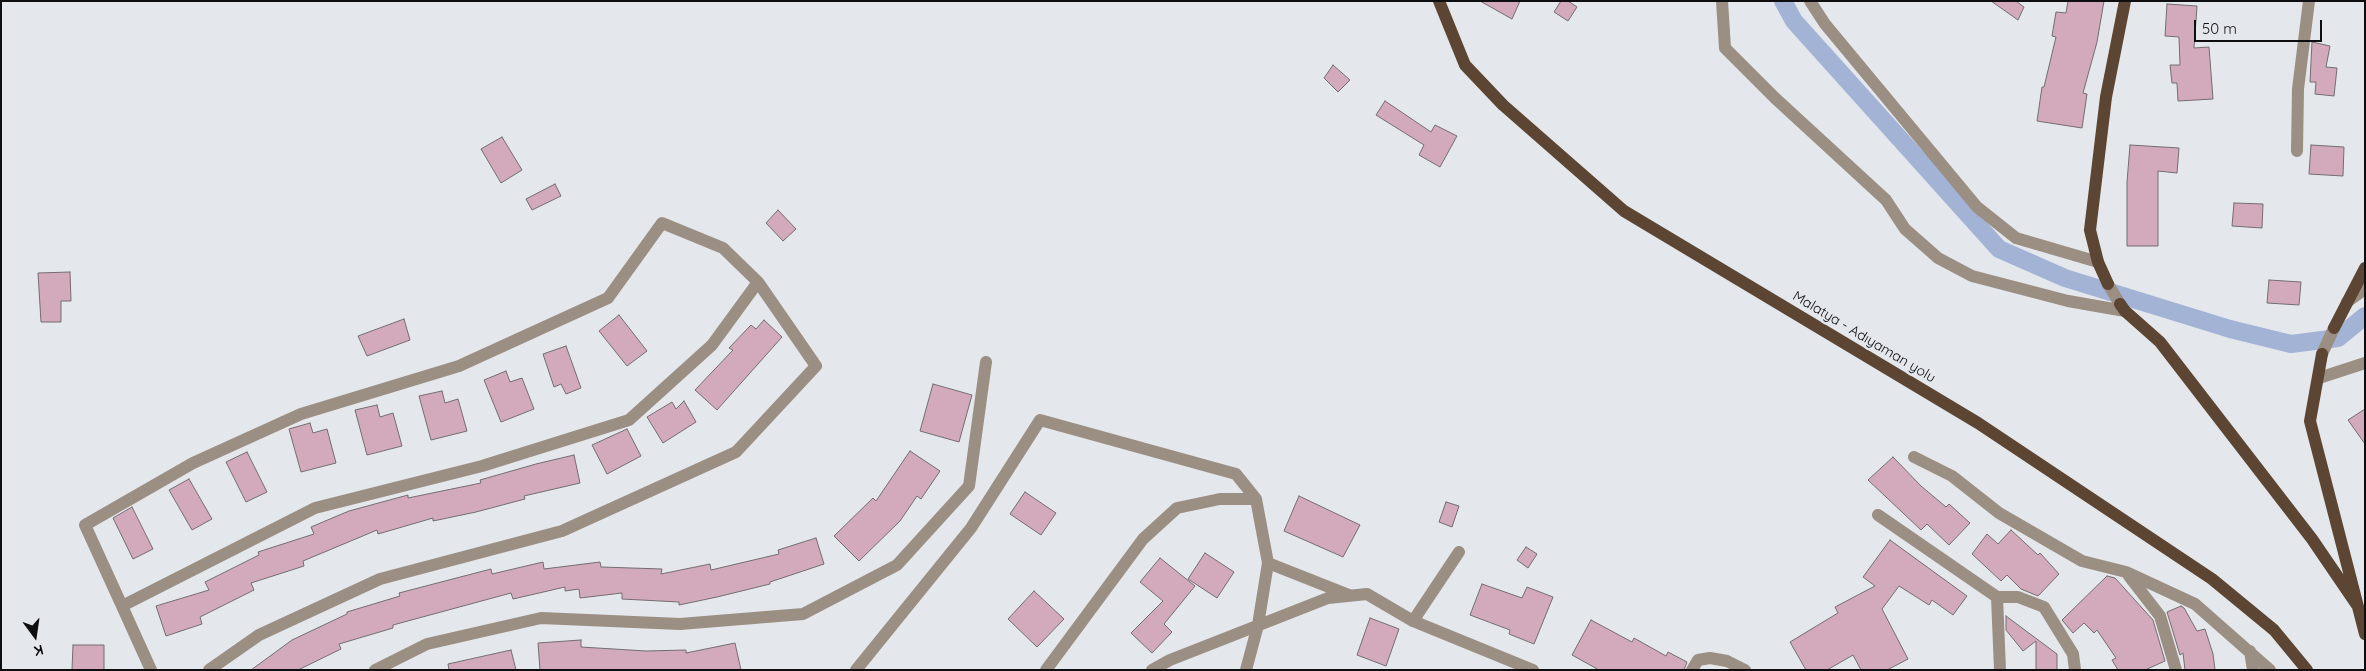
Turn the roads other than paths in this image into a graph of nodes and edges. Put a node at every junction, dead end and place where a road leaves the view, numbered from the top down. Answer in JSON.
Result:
{"nodes":[{"id":1,"x":1439,"y":1,"type":"edge"},
{"id":2,"x":1722,"y":1,"type":"edge"},
{"id":3,"x":1810,"y":1,"type":"edge"},
{"id":4,"x":2125,"y":1,"type":"edge"},
{"id":5,"x":2309,"y":1,"type":"edge"},
{"id":6,"x":2296,"y":150,"type":"dead end"},
{"id":7,"x":2098,"y":262,"type":"junction"},
{"id":8,"x":2365,"y":268,"type":"edge"},
{"id":9,"x":758,"y":282,"type":"junction"},
{"id":10,"x":2108,"y":284,"type":"joint"},
{"id":11,"x":2365,"y":289,"type":"edge"},
{"id":12,"x":2347,"y":302,"type":"junction"},
{"id":13,"x":2123,"y":307,"type":"junction"},
{"id":14,"x":2334,"y":328,"type":"joint"},
{"id":15,"x":2322,"y":354,"type":"joint"},
{"id":16,"x":986,"y":362,"type":"dead end"},
{"id":17,"x":2365,"y":363,"type":"edge"},
{"id":18,"x":2319,"y":378,"type":"junction"},
{"id":19,"x":1914,"y":457,"type":"dead end"},
{"id":20,"x":1256,"y":499,"type":"junction"},
{"id":21,"x":1878,"y":515,"type":"dead end"},
{"id":22,"x":1459,"y":552,"type":"dead end"},
{"id":23,"x":1268,"y":563,"type":"junction"},
{"id":24,"x":2126,"y":572,"type":"junction"},
{"id":25,"x":1351,"y":596,"type":"junction"},
{"id":26,"x":1997,"y":598,"type":"junction"},
{"id":27,"x":2357,"y":605,"type":"junction"},
{"id":28,"x":122,"y":606,"type":"junction"},
{"id":29,"x":1412,"y":621,"type":"junction"},
{"id":30,"x":1258,"y":626,"type":"junction"},
{"id":31,"x":2365,"y":634,"type":"edge"},
{"id":32,"x":2250,"y":651,"type":"junction"},
{"id":33,"x":151,"y":670,"type":"edge"},
{"id":34,"x":209,"y":670,"type":"edge"},
{"id":35,"x":375,"y":670,"type":"edge"},
{"id":36,"x":856,"y":670,"type":"edge"},
{"id":37,"x":1046,"y":670,"type":"edge"},
{"id":38,"x":1152,"y":670,"type":"edge"},
{"id":39,"x":1246,"y":670,"type":"edge"},
{"id":40,"x":1532,"y":670,"type":"edge"},
{"id":41,"x":1692,"y":670,"type":"edge"},
{"id":42,"x":1745,"y":670,"type":"edge"},
{"id":43,"x":2000,"y":670,"type":"edge"},
{"id":44,"x":2074,"y":670,"type":"edge"},
{"id":45,"x":2176,"y":670,"type":"edge"},
{"id":46,"x":2253,"y":670,"type":"edge"},
{"id":47,"x":2270,"y":670,"type":"edge"},
{"id":48,"x":2307,"y":670,"type":"edge"}],
"edges":[{"from":1,"to":48,"type":"main road","name":"Malatya - Adıyaman yolu"},
{"from":2,"to":13,"type":"street"},
{"from":3,"to":7,"type":"street"},
{"from":4,"to":7,"type":"main road"},
{"from":5,"to":6,"type":"street"},
{"from":7,"to":10,"type":"main road"},
{"from":8,"to":12,"type":"main road"},
{"from":9,"to":28,"type":"street"},
{"from":9,"to":28,"type":"street"},
{"from":9,"to":34,"type":"street"},
{"from":10,"to":13,"type":"street"},
{"from":11,"to":12,"type":"street"},
{"from":12,"to":14,"type":"main road"},
{"from":13,"to":27,"type":"main road"},
{"from":14,"to":15,"type":"street"},
{"from":15,"to":18,"type":"main road"},
{"from":16,"to":35,"type":"street"},
{"from":17,"to":18,"type":"street"},
{"from":18,"to":27,"type":"main road"},
{"from":19,"to":24,"type":"street"},
{"from":20,"to":23,"type":"street"},
{"from":20,"to":36,"type":"street"},
{"from":20,"to":37,"type":"street"},
{"from":21,"to":26,"type":"street"},
{"from":22,"to":29,"type":"street"},
{"from":23,"to":25,"type":"street"},
{"from":23,"to":30,"type":"street"},
{"from":24,"to":32,"type":"street"},
{"from":24,"to":45,"type":"street"},
{"from":25,"to":29,"type":"street"},
{"from":25,"to":30,"type":"street"},
{"from":26,"to":43,"type":"street"},
{"from":26,"to":44,"type":"street"},
{"from":27,"to":31,"type":"main road"},
{"from":28,"to":33,"type":"street"},
{"from":29,"to":40,"type":"street"},
{"from":30,"to":38,"type":"street"},
{"from":30,"to":39,"type":"street"},
{"from":32,"to":46,"type":"street"},
{"from":32,"to":47,"type":"street"},
{"from":41,"to":42,"type":"street"}]}
